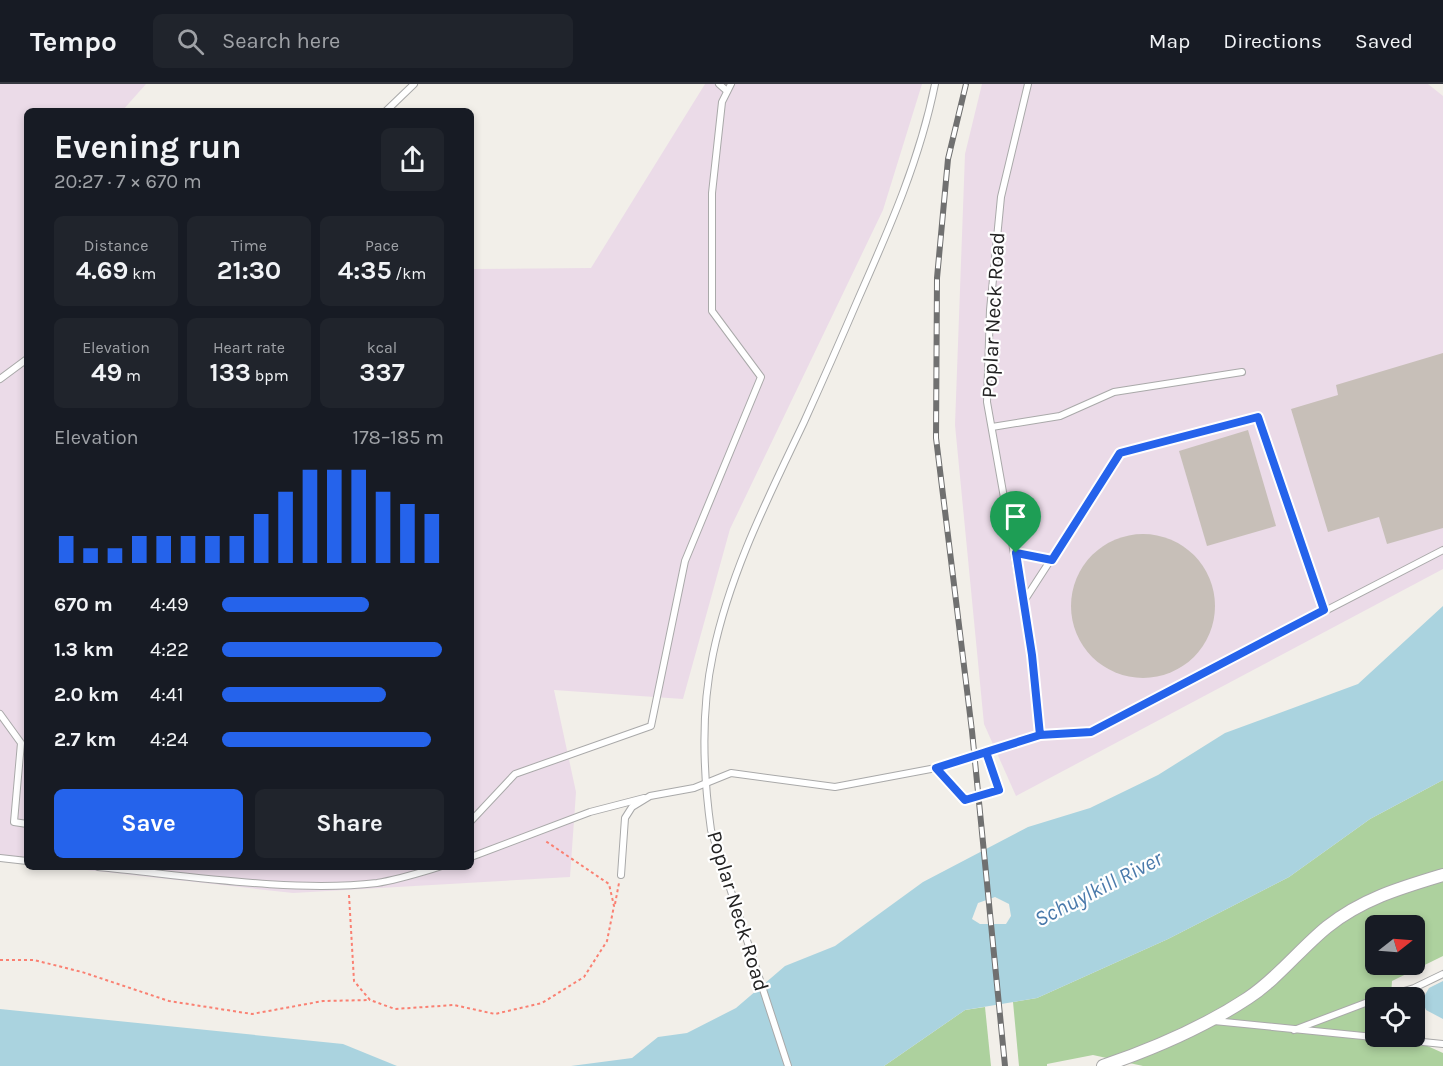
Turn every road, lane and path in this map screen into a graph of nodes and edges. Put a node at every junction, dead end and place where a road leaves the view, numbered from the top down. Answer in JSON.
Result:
{"nodes":[{"id":1,"x":414,"y":84,"type":"edge"},
{"id":2,"x":719,"y":84,"type":"edge"},
{"id":3,"x":731,"y":84,"type":"edge"},
{"id":4,"x":936,"y":84,"type":"edge"},
{"id":5,"x":1028,"y":84,"type":"edge"},
{"id":6,"x":727,"y":91,"type":"junction"},
{"id":7,"x":389,"y":108,"type":"edge"},
{"id":8,"x":24,"y":361,"type":"edge"},
{"id":9,"x":1242,"y":372,"type":"dead end"},
{"id":10,"x":0,"y":379,"type":"edge"},
{"id":11,"x":992,"y":427,"type":"junction"},
{"id":12,"x":1443,"y":550,"type":"edge"},
{"id":13,"x":1016,"y":553,"type":"junction"},
{"id":14,"x":1052,"y":560,"type":"junction"},
{"id":15,"x":1023,"y":602,"type":"junction"},
{"id":16,"x":1324,"y":610,"type":"junction"},
{"id":17,"x":0,"y":714,"type":"edge"},
{"id":18,"x":1040,"y":735,"type":"junction"},
{"id":19,"x":986,"y":752,"type":"junction"},
{"id":20,"x":936,"y":768,"type":"junction"},
{"id":21,"x":707,"y":781,"type":"junction"},
{"id":22,"x":650,"y":796,"type":"junction"},
{"id":23,"x":474,"y":818,"type":"edge"},
{"id":24,"x":24,"y":824,"type":"edge"},
{"id":25,"x":533,"y":835,"type":"junction"},
{"id":26,"x":474,"y":855,"type":"edge"},
{"id":27,"x":0,"y":858,"type":"edge"},
{"id":28,"x":24,"y":861,"type":"edge"},
{"id":29,"x":131,"y":870,"type":"edge"},
{"id":30,"x":428,"y":870,"type":"edge"},
{"id":31,"x":621,"y":875,"type":"joint"},
{"id":32,"x":1443,"y":875,"type":"edge"},
{"id":33,"x":348,"y":884,"type":"junction"},
{"id":34,"x":614,"y":906,"type":"junction"},
{"id":35,"x":0,"y":960,"type":"edge"},
{"id":36,"x":1443,"y":974,"type":"edge"},
{"id":37,"x":1416,"y":987,"type":"edge"},
{"id":38,"x":370,"y":1000,"type":"junction"},
{"id":39,"x":1365,"y":1003,"type":"edge"},
{"id":40,"x":1208,"y":1021,"type":"junction"},
{"id":41,"x":1294,"y":1030,"type":"junction"},
{"id":42,"x":1443,"y":1044,"type":"edge"},
{"id":43,"x":788,"y":1066,"type":"edge"},
{"id":44,"x":1103,"y":1066,"type":"edge"}],
"edges":[{"from":1,"to":7,"type":"lane"},
{"from":2,"to":6,"type":"lane"},
{"from":3,"to":6,"type":"lane"},
{"from":4,"to":21,"type":"lane","name":"Poplar Neck Road"},
{"from":5,"to":11,"type":"lane","name":"Poplar Neck Road"},
{"from":6,"to":23,"type":"lane"},
{"from":8,"to":10,"type":"lane"},
{"from":9,"to":11,"type":"lane"},
{"from":11,"to":13,"type":"lane","name":"Poplar Neck Road"},
{"from":12,"to":16,"type":"lane"},
{"from":13,"to":14,"type":"lane"},
{"from":13,"to":15,"type":"lane","name":"Poplar Neck Road"},
{"from":14,"to":15,"type":"lane"},
{"from":14,"to":16,"type":"lane"},
{"from":15,"to":18,"type":"lane","name":"Poplar Neck Road"},
{"from":16,"to":18,"type":"lane"},
{"from":17,"to":24,"type":"lane"},
{"from":18,"to":19,"type":"lane"},
{"from":19,"to":20,"type":"lane"},
{"from":19,"to":20,"type":"lane"},
{"from":20,"to":21,"type":"lane"},
{"from":21,"to":22,"type":"lane"},
{"from":21,"to":43,"type":"lane","name":"Poplar Neck Road"},
{"from":22,"to":25,"type":"lane"},
{"from":22,"to":31,"type":"lane"},
{"from":25,"to":26,"type":"lane"},
{"from":25,"to":34,"type":"path"},
{"from":27,"to":28,"type":"lane"},
{"from":29,"to":33,"type":"lane"},
{"from":30,"to":33,"type":"lane"},
{"from":31,"to":34,"type":"path"},
{"from":32,"to":40,"type":"street"},
{"from":33,"to":38,"type":"path"},
{"from":34,"to":38,"type":"path"},
{"from":35,"to":38,"type":"path"},
{"from":36,"to":37,"type":"lane"},
{"from":39,"to":41,"type":"lane"},
{"from":40,"to":41,"type":"lane"},
{"from":40,"to":44,"type":"street"},
{"from":41,"to":42,"type":"lane"}]}
